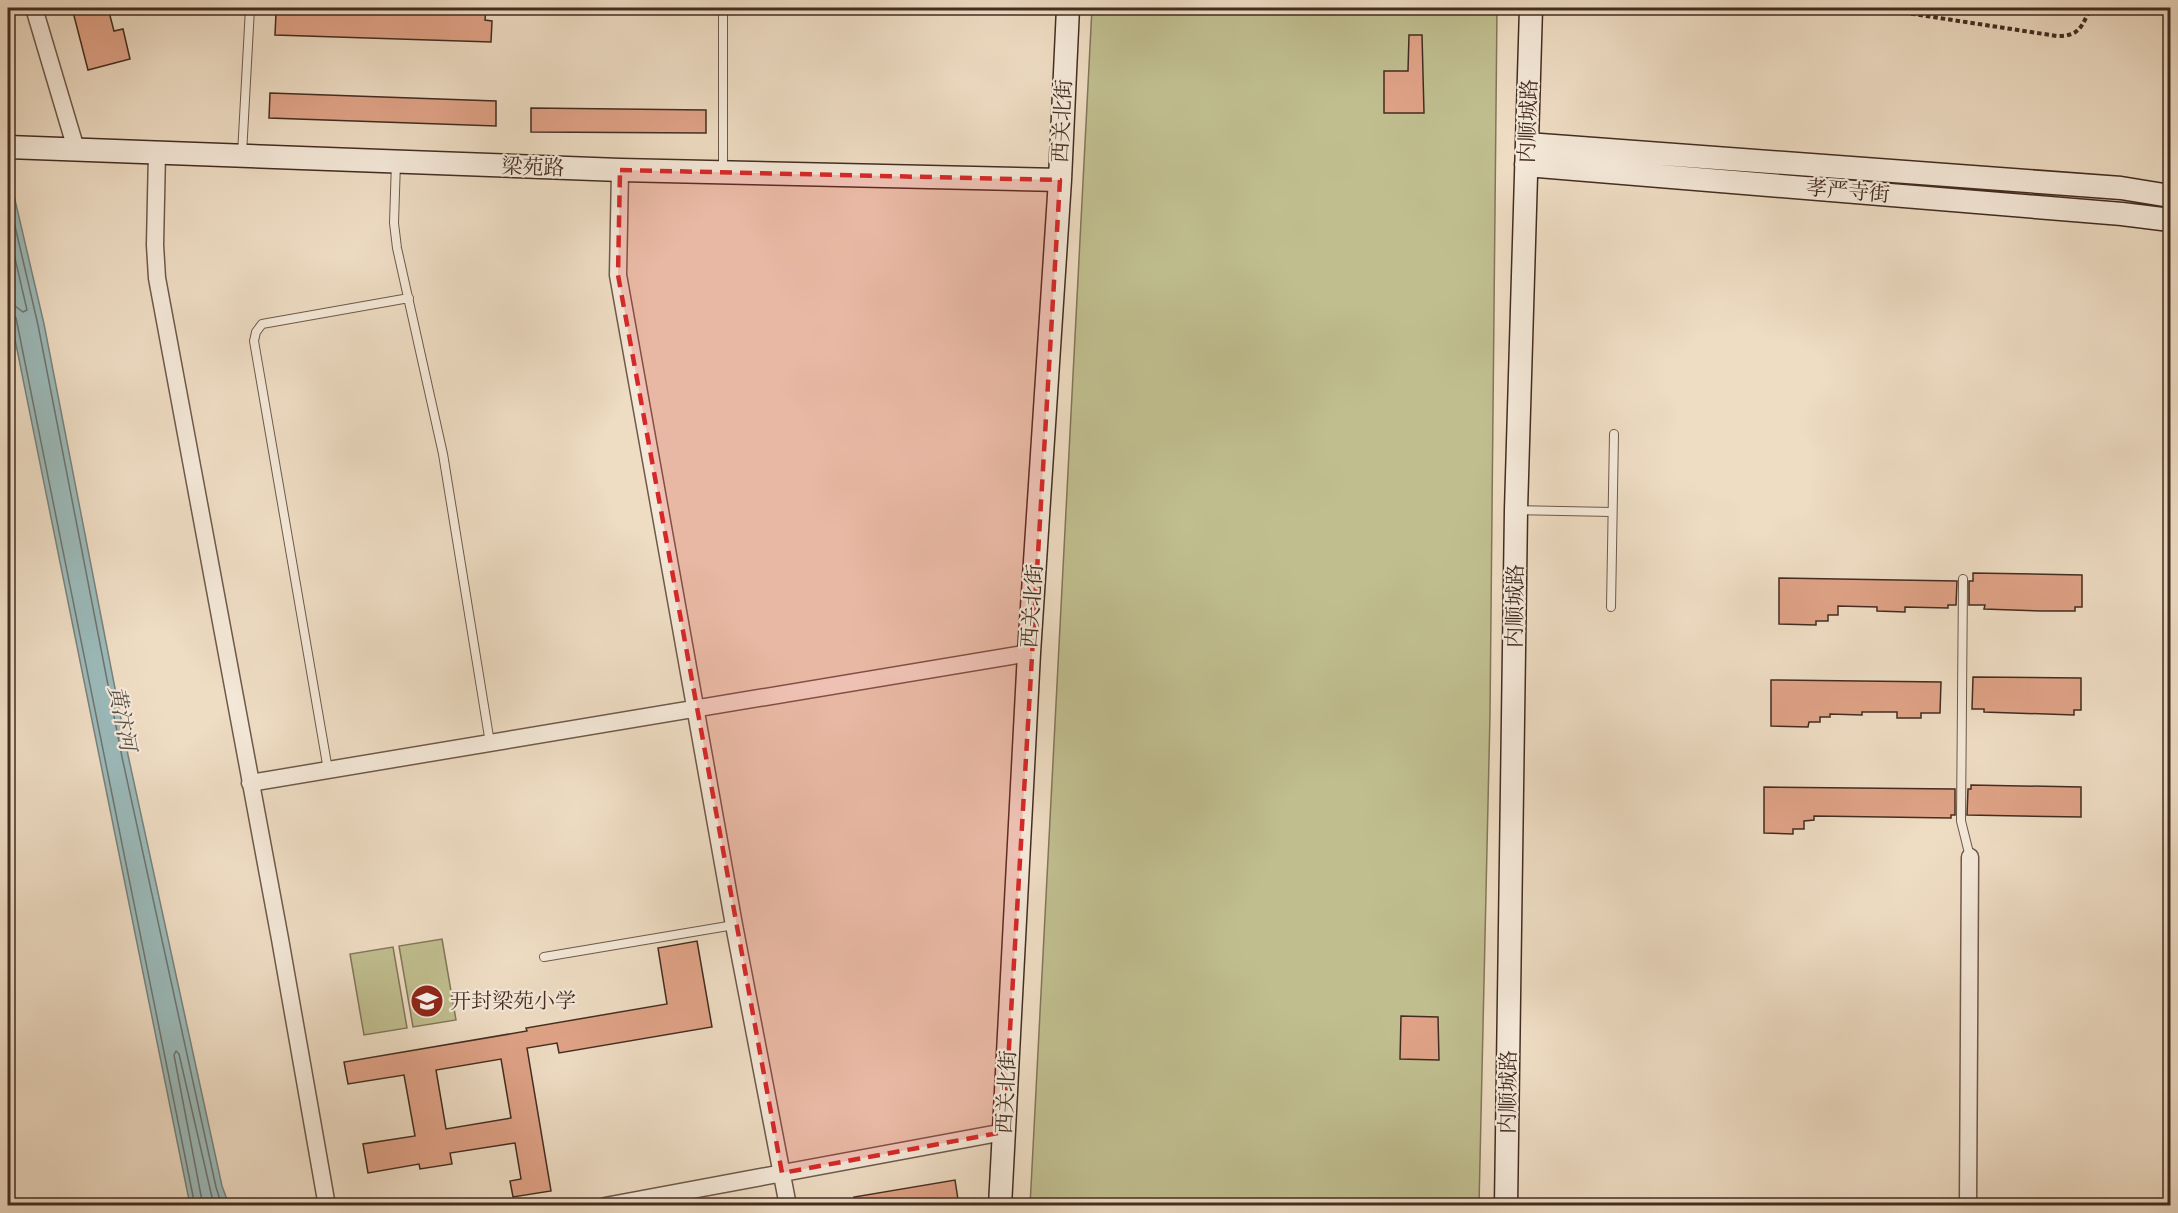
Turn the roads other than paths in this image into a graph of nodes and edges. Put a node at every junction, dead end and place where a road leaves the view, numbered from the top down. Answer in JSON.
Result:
{"nodes":[{"id":1,"x":34,"y":8,"type":"edge"},
{"id":2,"x":250,"y":8,"type":"edge"},
{"id":3,"x":723,"y":8,"type":"edge"},
{"id":4,"x":1068,"y":8,"type":"edge"},
{"id":5,"x":1531,"y":8,"type":"edge"},
{"id":6,"x":8,"y":147,"type":"edge"},
{"id":7,"x":67,"y":149,"type":"junction"},
{"id":8,"x":158,"y":153,"type":"junction"},
{"id":9,"x":1527,"y":154,"type":"junction"},
{"id":10,"x":242,"y":156,"type":"junction"},
{"id":11,"x":396,"y":162,"type":"junction"},
{"id":12,"x":620,"y":170,"type":"junction"},
{"id":13,"x":723,"y":174,"type":"junction"},
{"id":14,"x":1060,"y":180,"type":"junction"},
{"id":15,"x":2170,"y":196,"type":"edge"},
{"id":16,"x":2170,"y":220,"type":"edge"},
{"id":17,"x":409,"y":298,"type":"junction"},
{"id":18,"x":1614,"y":434,"type":"dead end"},
{"id":19,"x":1516,"y":510,"type":"junction"},
{"id":20,"x":1612,"y":512,"type":"junction"},
{"id":21,"x":1963,"y":579,"type":"dead end"},
{"id":22,"x":1611,"y":607,"type":"dead end"},
{"id":23,"x":1029,"y":653,"type":"junction"},
{"id":24,"x":695,"y":709,"type":"junction"},
{"id":25,"x":490,"y":743,"type":"junction"},
{"id":26,"x":328,"y":770,"type":"junction"},
{"id":27,"x":250,"y":783,"type":"junction"},
{"id":28,"x":1970,"y":858,"type":"joint"},
{"id":29,"x":734,"y":925,"type":"junction"},
{"id":30,"x":544,"y":957,"type":"dead end"},
{"id":31,"x":1004,"y":1132,"type":"junction"},
{"id":32,"x":782,"y":1173,"type":"junction"},
{"id":33,"x":327,"y":1206,"type":"edge"},
{"id":34,"x":605,"y":1206,"type":"edge"},
{"id":35,"x":788,"y":1206,"type":"edge"},
{"id":36,"x":1000,"y":1206,"type":"edge"},
{"id":37,"x":1506,"y":1206,"type":"edge"},
{"id":38,"x":1968,"y":1206,"type":"edge"}],
"edges":[{"from":1,"to":7,"type":"street"},
{"from":2,"to":10,"type":"lane"},
{"from":3,"to":13,"type":"lane"},
{"from":4,"to":14,"type":"street","name":"西关北街"},
{"from":5,"to":9,"type":"street","name":"内顺城路"},
{"from":6,"to":7,"type":"street","name":"梁苑路"},
{"from":7,"to":8,"type":"street","name":"梁苑路"},
{"from":8,"to":10,"type":"street","name":"梁苑路"},
{"from":8,"to":27,"type":"street"},
{"from":9,"to":15,"type":"street","name":"孝严寺街"},
{"from":9,"to":16,"type":"street","name":"孝严寺街"},
{"from":9,"to":19,"type":"street","name":"内顺城路"},
{"from":10,"to":11,"type":"street","name":"梁苑路"},
{"from":11,"to":12,"type":"street","name":"梁苑路"},
{"from":11,"to":17,"type":"lane"},
{"from":12,"to":13,"type":"street","name":"梁苑路"},
{"from":12,"to":24,"type":"street"},
{"from":13,"to":14,"type":"street","name":"梁苑路"},
{"from":14,"to":23,"type":"street","name":"西关北街"},
{"from":17,"to":25,"type":"lane"},
{"from":17,"to":26,"type":"lane"},
{"from":18,"to":20,"type":"lane"},
{"from":19,"to":20,"type":"lane"},
{"from":19,"to":37,"type":"street","name":"内顺城路"},
{"from":20,"to":22,"type":"lane"},
{"from":21,"to":28,"type":"lane"},
{"from":23,"to":24,"type":"street"},
{"from":23,"to":31,"type":"street","name":"西关北街"},
{"from":24,"to":25,"type":"street"},
{"from":24,"to":29,"type":"street"},
{"from":25,"to":26,"type":"street"},
{"from":26,"to":27,"type":"street"},
{"from":27,"to":33,"type":"street"},
{"from":28,"to":38,"type":"street"},
{"from":29,"to":30,"type":"lane"},
{"from":29,"to":32,"type":"street"},
{"from":31,"to":32,"type":"street"},
{"from":31,"to":36,"type":"street","name":"西关北街"},
{"from":32,"to":34,"type":"street"},
{"from":32,"to":35,"type":"street"}]}
